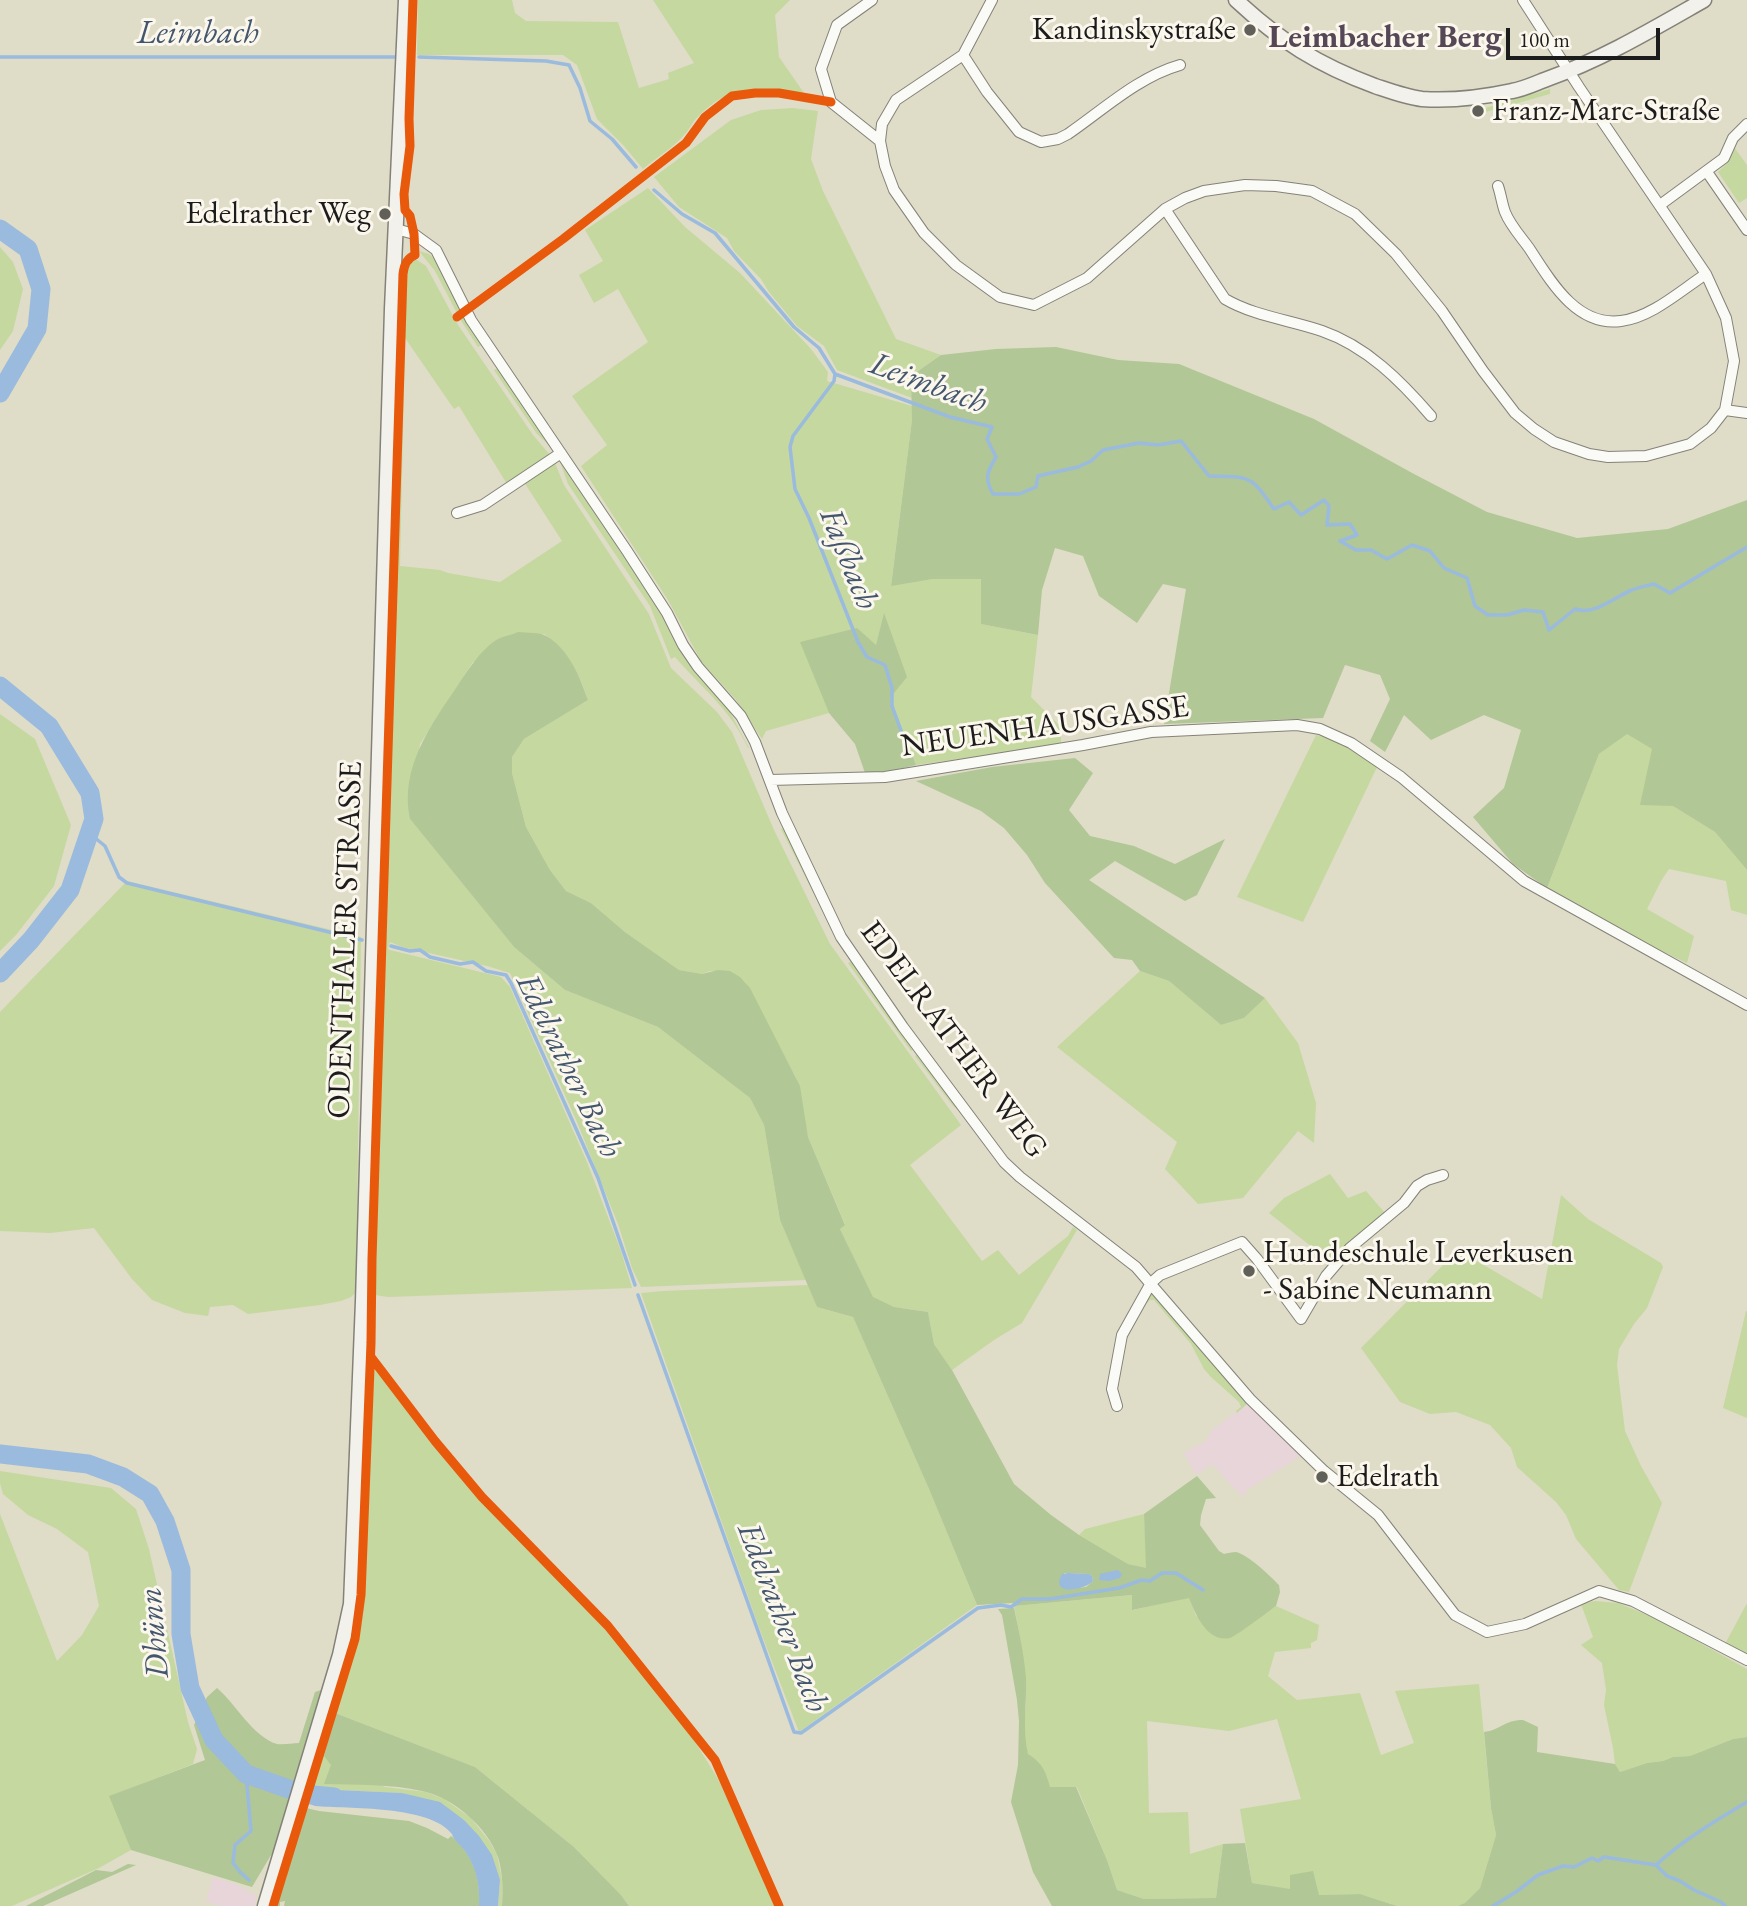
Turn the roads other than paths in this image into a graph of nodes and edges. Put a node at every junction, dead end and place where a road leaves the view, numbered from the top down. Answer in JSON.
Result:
{"nodes":[{"id":1,"x":406,"y":0,"type":"edge"},
{"id":2,"x":872,"y":0,"type":"edge"},
{"id":3,"x":992,"y":0,"type":"edge"},
{"id":4,"x":1236,"y":0,"type":"edge"},
{"id":5,"x":1523,"y":0,"type":"edge"},
{"id":6,"x":1704,"y":0,"type":"edge"},
{"id":7,"x":962,"y":55,"type":"junction"},
{"id":8,"x":1180,"y":65,"type":"dead end"},
{"id":9,"x":1570,"y":71,"type":"junction"},
{"id":10,"x":1747,"y":124,"type":"edge"},
{"id":11,"x":880,"y":141,"type":"junction"},
{"id":12,"x":1707,"y":172,"type":"junction"},
{"id":13,"x":1498,"y":186,"type":"dead end"},
{"id":14,"x":1660,"y":205,"type":"junction"},
{"id":15,"x":1166,"y":209,"type":"junction"},
{"id":16,"x":396,"y":229,"type":"junction"},
{"id":17,"x":1747,"y":229,"type":"edge"},
{"id":18,"x":1706,"y":275,"type":"junction"},
{"id":19,"x":1725,"y":410,"type":"junction"},
{"id":20,"x":1747,"y":413,"type":"edge"},
{"id":21,"x":1431,"y":416,"type":"dead end"},
{"id":22,"x":561,"y":453,"type":"junction"},
{"id":23,"x":457,"y":513,"type":"dead end"},
{"id":24,"x":770,"y":780,"type":"junction"},
{"id":25,"x":1747,"y":1005,"type":"edge"},
{"id":26,"x":1443,"y":1175,"type":"dead end"},
{"id":27,"x":1150,"y":1283,"type":"junction"},
{"id":28,"x":1117,"y":1406,"type":"dead end"},
{"id":29,"x":1747,"y":1660,"type":"edge"},
{"id":30,"x":265,"y":1906,"type":"edge"}],
"edges":[{"from":1,"to":16,"type":"main road","name":"ODENTHALER STRASSE"},
{"from":2,"to":11,"type":"street"},
{"from":3,"to":7,"type":"street"},
{"from":4,"to":9,"type":"main road"},
{"from":5,"to":9,"type":"street"},
{"from":6,"to":9,"type":"main road"},
{"from":7,"to":8,"type":"street"},
{"from":7,"to":11,"type":"street"},
{"from":9,"to":14,"type":"street"},
{"from":10,"to":12,"type":"street"},
{"from":11,"to":15,"type":"street"},
{"from":12,"to":14,"type":"street"},
{"from":12,"to":17,"type":"street"},
{"from":13,"to":18,"type":"street"},
{"from":14,"to":18,"type":"street"},
{"from":15,"to":19,"type":"street"},
{"from":15,"to":21,"type":"street"},
{"from":16,"to":22,"type":"street","name":"EDELRATHER WEG"},
{"from":16,"to":30,"type":"main road","name":"ODENTHALER STRASSE"},
{"from":18,"to":19,"type":"street"},
{"from":19,"to":20,"type":"street"},
{"from":22,"to":23,"type":"street"},
{"from":22,"to":24,"type":"street","name":"EDELRATHER WEG"},
{"from":24,"to":25,"type":"street","name":"NEUENHAUSGASSE"},
{"from":24,"to":27,"type":"street","name":"EDELRATHER WEG"},
{"from":26,"to":27,"type":"street"},
{"from":27,"to":28,"type":"street"},
{"from":27,"to":29,"type":"street","name":"EDELRATHER WEG"}]}
